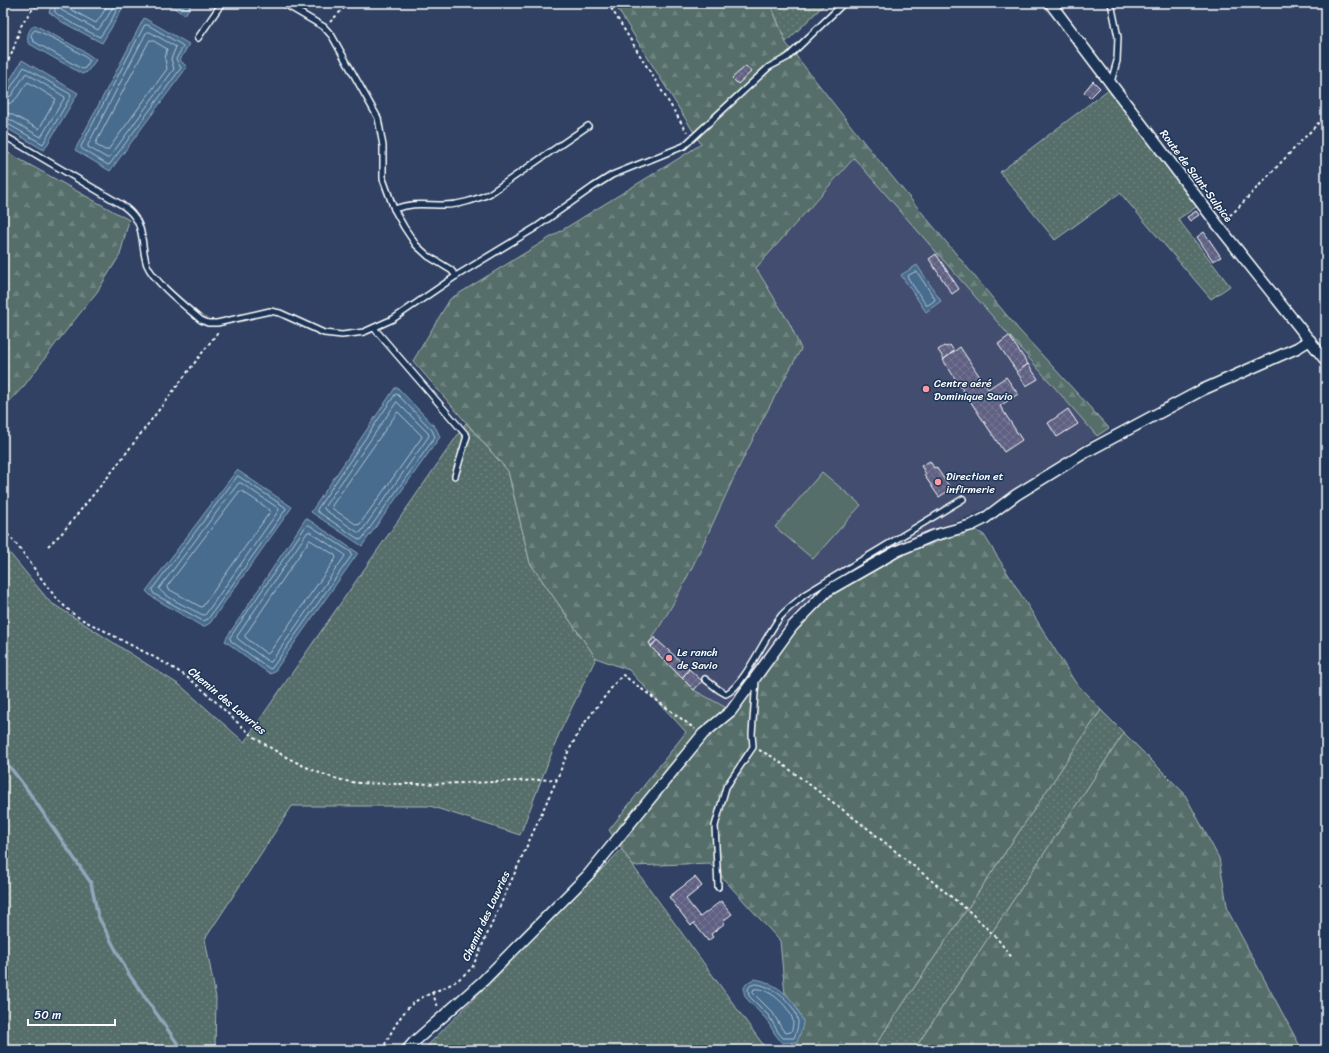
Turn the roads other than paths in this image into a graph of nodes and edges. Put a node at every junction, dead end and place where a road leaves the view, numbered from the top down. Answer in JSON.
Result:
{"nodes":[{"id":1,"x":222,"y":3,"type":"edge"},
{"id":2,"x":283,"y":3,"type":"edge"},
{"id":3,"x":844,"y":3,"type":"edge"},
{"id":4,"x":1050,"y":3,"type":"edge"},
{"id":5,"x":1111,"y":3,"type":"edge"},
{"id":6,"x":198,"y":38,"type":"dead end"},
{"id":7,"x":1110,"y":83,"type":"junction"},
{"id":8,"x":588,"y":126,"type":"dead end"},
{"id":9,"x":3,"y":135,"type":"edge"},
{"id":10,"x":394,"y":209,"type":"junction"},
{"id":11,"x":456,"y":276,"type":"junction"},
{"id":12,"x":374,"y":328,"type":"junction"},
{"id":13,"x":1310,"y":340,"type":"junction"},
{"id":14,"x":1326,"y":361,"type":"edge"},
{"id":15,"x":455,"y":476,"type":"dead end"},
{"id":16,"x":963,"y":498,"type":"dead end"},
{"id":17,"x":756,"y":675,"type":"junction"},
{"id":18,"x":705,"y":679,"type":"dead end"},
{"id":19,"x":718,"y":888,"type":"dead end"},
{"id":20,"x":407,"y":1050,"type":"edge"}],
"edges":[{"from":1,"to":6,"type":"lane"},
{"from":2,"to":10,"type":"lane"},
{"from":3,"to":11,"type":"lane"},
{"from":4,"to":7,"type":"street","name":"Route de Saint-Sulpice"},
{"from":5,"to":7,"type":"lane"},
{"from":7,"to":13,"type":"street","name":"Route de Saint-Sulpice"},
{"from":8,"to":10,"type":"lane"},
{"from":9,"to":12,"type":"lane"},
{"from":10,"to":11,"type":"lane"},
{"from":11,"to":12,"type":"lane"},
{"from":12,"to":15,"type":"lane"},
{"from":13,"to":14,"type":"street","name":"Route de Saint-Sulpice"},
{"from":13,"to":17,"type":"street"},
{"from":16,"to":18,"type":"lane"},
{"from":17,"to":19,"type":"lane"},
{"from":17,"to":20,"type":"street"}]}
